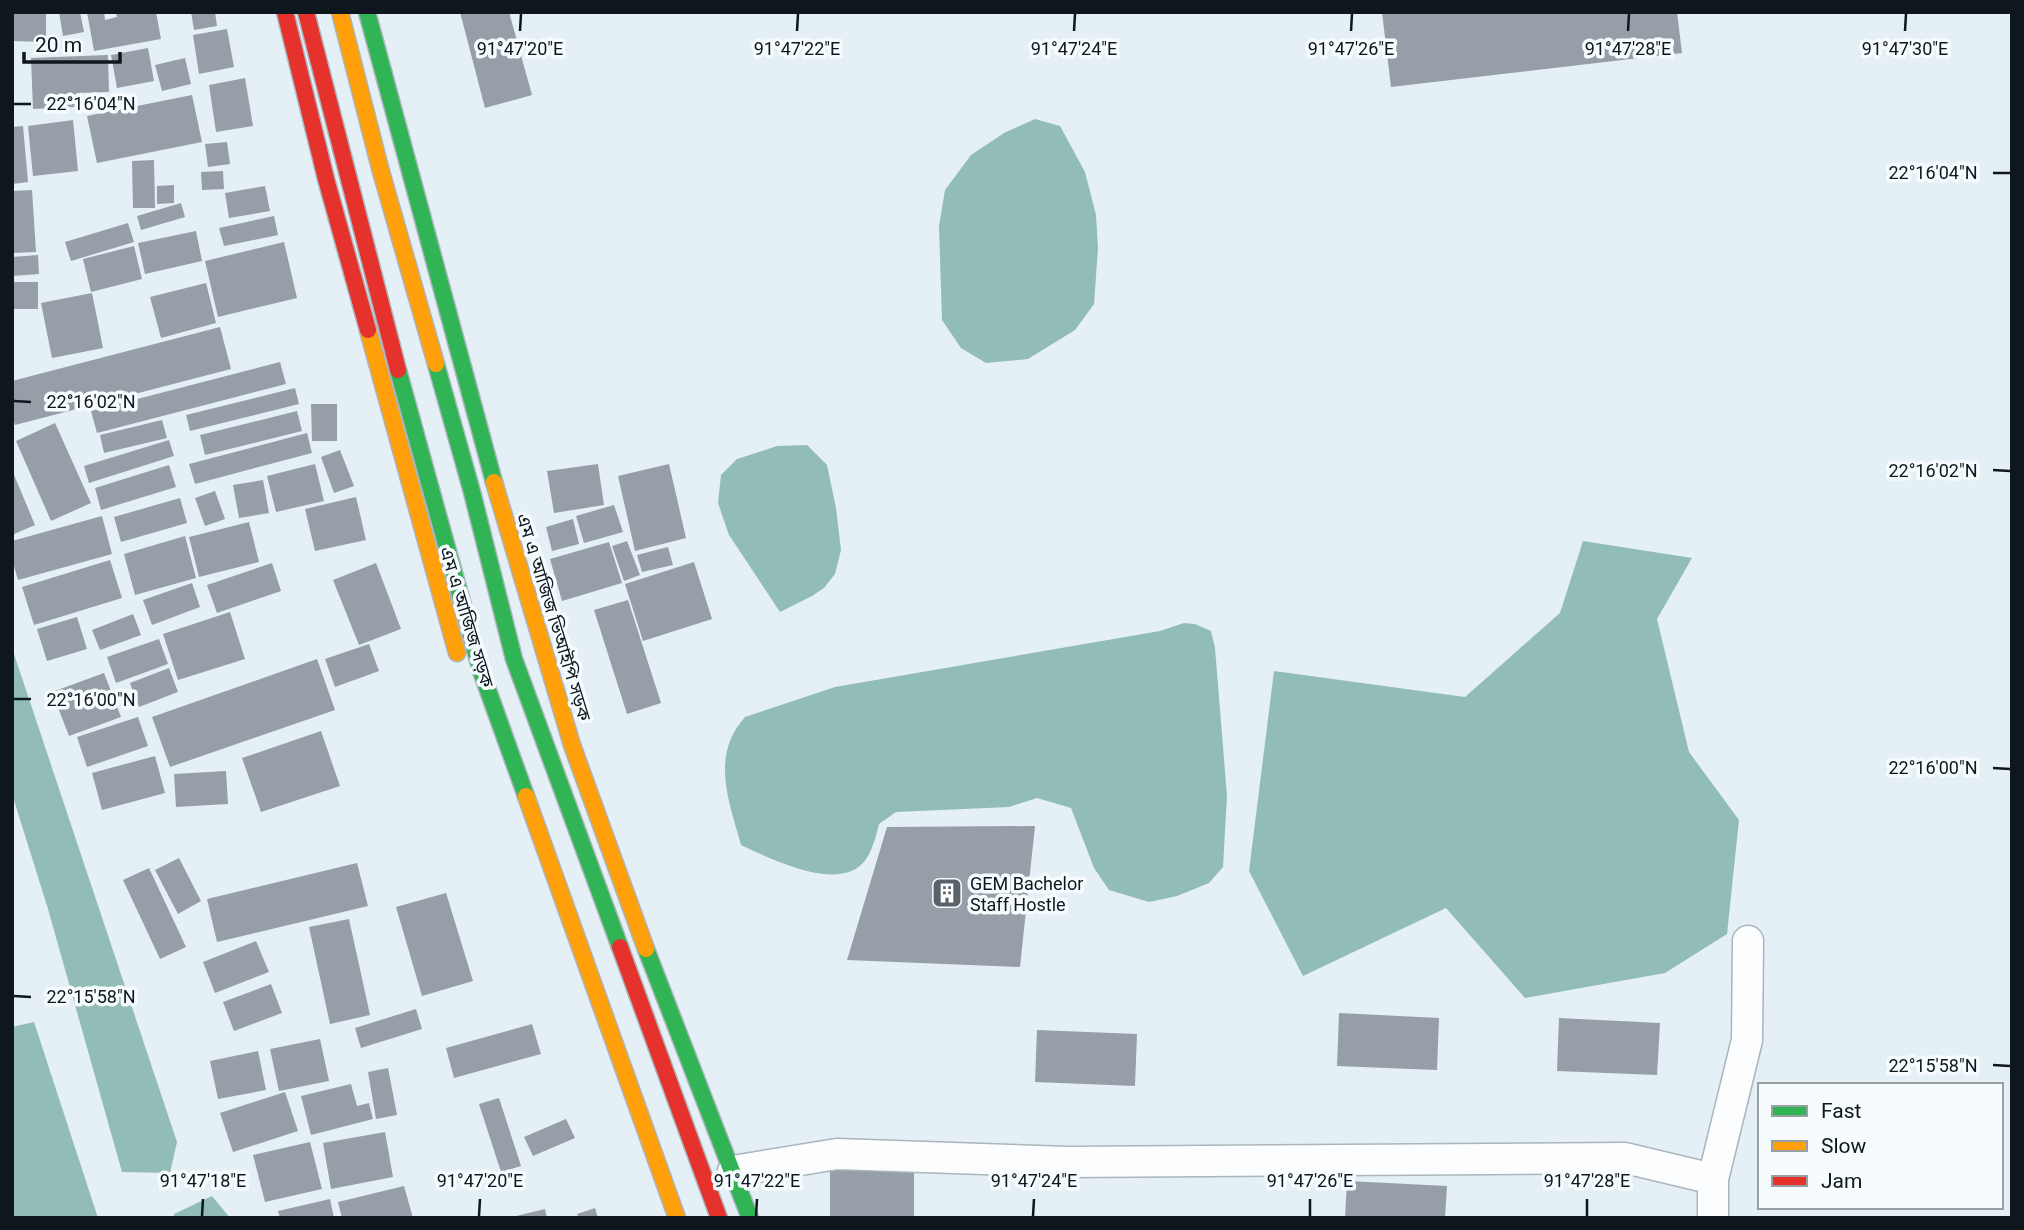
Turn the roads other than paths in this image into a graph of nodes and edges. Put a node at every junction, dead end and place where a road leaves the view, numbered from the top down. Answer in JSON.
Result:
{"nodes":[{"id":1,"x":285,"y":12,"type":"edge"},
{"id":2,"x":306,"y":12,"type":"edge"},
{"id":3,"x":340,"y":12,"type":"edge"},
{"id":4,"x":367,"y":12,"type":"edge"},
{"id":5,"x":459,"y":663,"type":"dead end"},
{"id":6,"x":1748,"y":941,"type":"dead end"},
{"id":7,"x":627,"y":1127,"type":"dead end"},
{"id":8,"x":733,"y":1171,"type":"junction"},
{"id":9,"x":1713,"y":1180,"type":"junction"},
{"id":10,"x":661,"y":1218,"type":"edge"},
{"id":11,"x":677,"y":1218,"type":"edge"},
{"id":12,"x":719,"y":1218,"type":"edge"},
{"id":13,"x":750,"y":1218,"type":"edge"},
{"id":14,"x":1713,"y":1218,"type":"edge"}],
"edges":[{"from":1,"to":5,"type":"main road","name":"এম এ আজিজ সড়ক"},
{"from":2,"to":11,"type":"main road"},
{"from":3,"to":12,"type":"main road"},
{"from":4,"to":8,"type":"main road","name":"এম এ আজিজ ভিআইপি সড়ক"},
{"from":6,"to":9,"type":"street"},
{"from":7,"to":10,"type":"main road"},
{"from":8,"to":9,"type":"street"},
{"from":8,"to":13,"type":"main road","name":"এম এ আজিজ ভিআইপি সড়ক"},
{"from":9,"to":14,"type":"street"}]}
